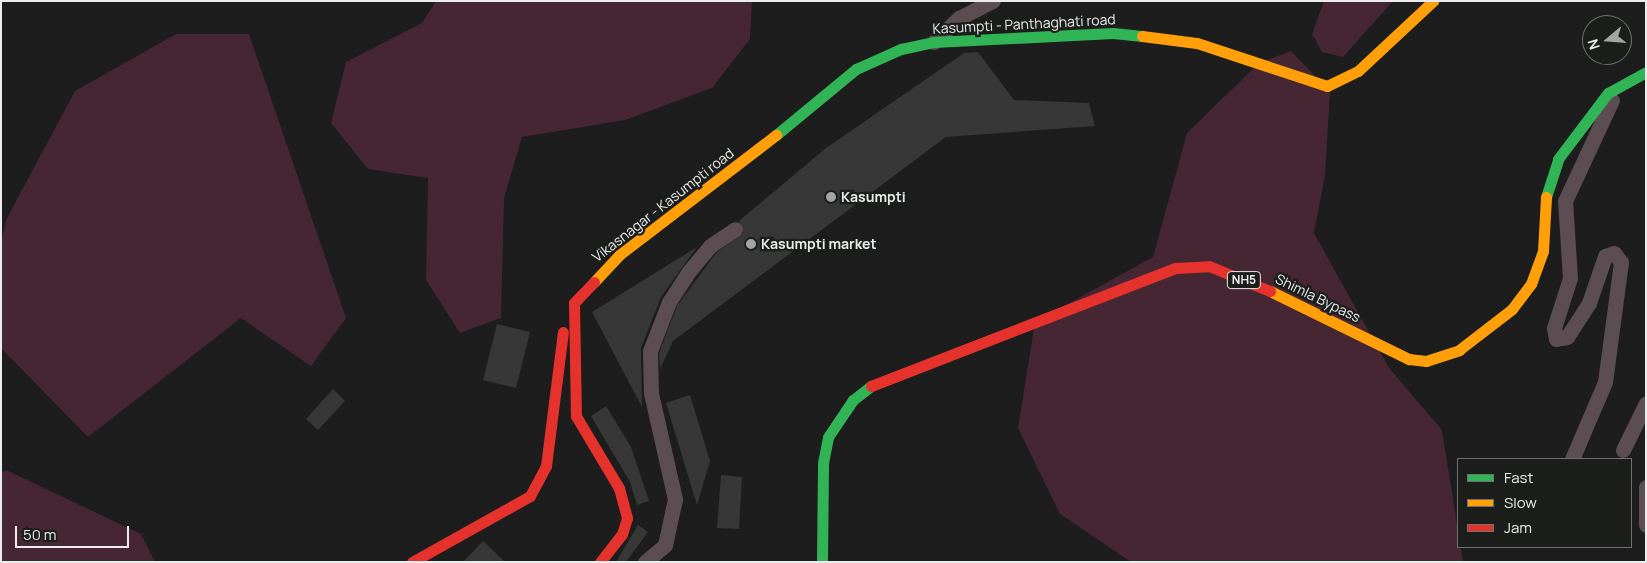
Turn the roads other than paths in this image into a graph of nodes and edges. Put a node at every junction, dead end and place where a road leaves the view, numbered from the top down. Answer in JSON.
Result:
{"nodes":[{"id":1,"x":993,"y":1,"type":"edge"},
{"id":2,"x":1420,"y":1,"type":"edge"},
{"id":3,"x":1433,"y":1,"type":"edge"},
{"id":4,"x":1400,"y":35,"type":"junction"},
{"id":5,"x":934,"y":42,"type":"junction"},
{"id":6,"x":1646,"y":72,"type":"edge"},
{"id":7,"x":1617,"y":85,"type":"junction"},
{"id":8,"x":782,"y":126,"type":"joint"},
{"id":9,"x":735,"y":229,"type":"dead end"},
{"id":10,"x":571,"y":313,"type":"junction"},
{"id":11,"x":1646,"y":403,"type":"edge"},
{"id":12,"x":1646,"y":427,"type":"edge"},
{"id":13,"x":1619,"y":454,"type":"edge"},
{"id":14,"x":1572,"y":458,"type":"edge"},
{"id":15,"x":1646,"y":486,"type":"edge"},
{"id":16,"x":1646,"y":525,"type":"edge"},
{"id":17,"x":412,"y":562,"type":"edge"},
{"id":18,"x":600,"y":562,"type":"edge"},
{"id":19,"x":645,"y":562,"type":"edge"},
{"id":20,"x":822,"y":562,"type":"edge"}],
"edges":[{"from":1,"to":5,"type":"street"},
{"from":2,"to":4,"type":"street"},
{"from":3,"to":4,"type":"main road","name":"Kasumpti - Panthaghati road"},
{"from":4,"to":5,"type":"main road","name":"Kasumpti - Panthaghati road"},
{"from":5,"to":8,"type":"main road","name":"Kasumpti - Panthaghati road"},
{"from":6,"to":7,"type":"main road","name":"Shimla Bypass","number":"NH5"},
{"from":7,"to":14,"type":"street"},
{"from":7,"to":20,"type":"main road","name":"Shimla Bypass","number":"NH5"},
{"from":8,"to":10,"type":"main road","name":"Vikasnagar - Kasumpti road"},
{"from":9,"to":19,"type":"street"},
{"from":10,"to":17,"type":"main road","name":"Vikasnagar - Kasumpti road"},
{"from":10,"to":18,"type":"main road"},
{"from":11,"to":13,"type":"street"},
{"from":12,"to":13,"type":"street"},
{"from":15,"to":16,"type":"street"}]}
